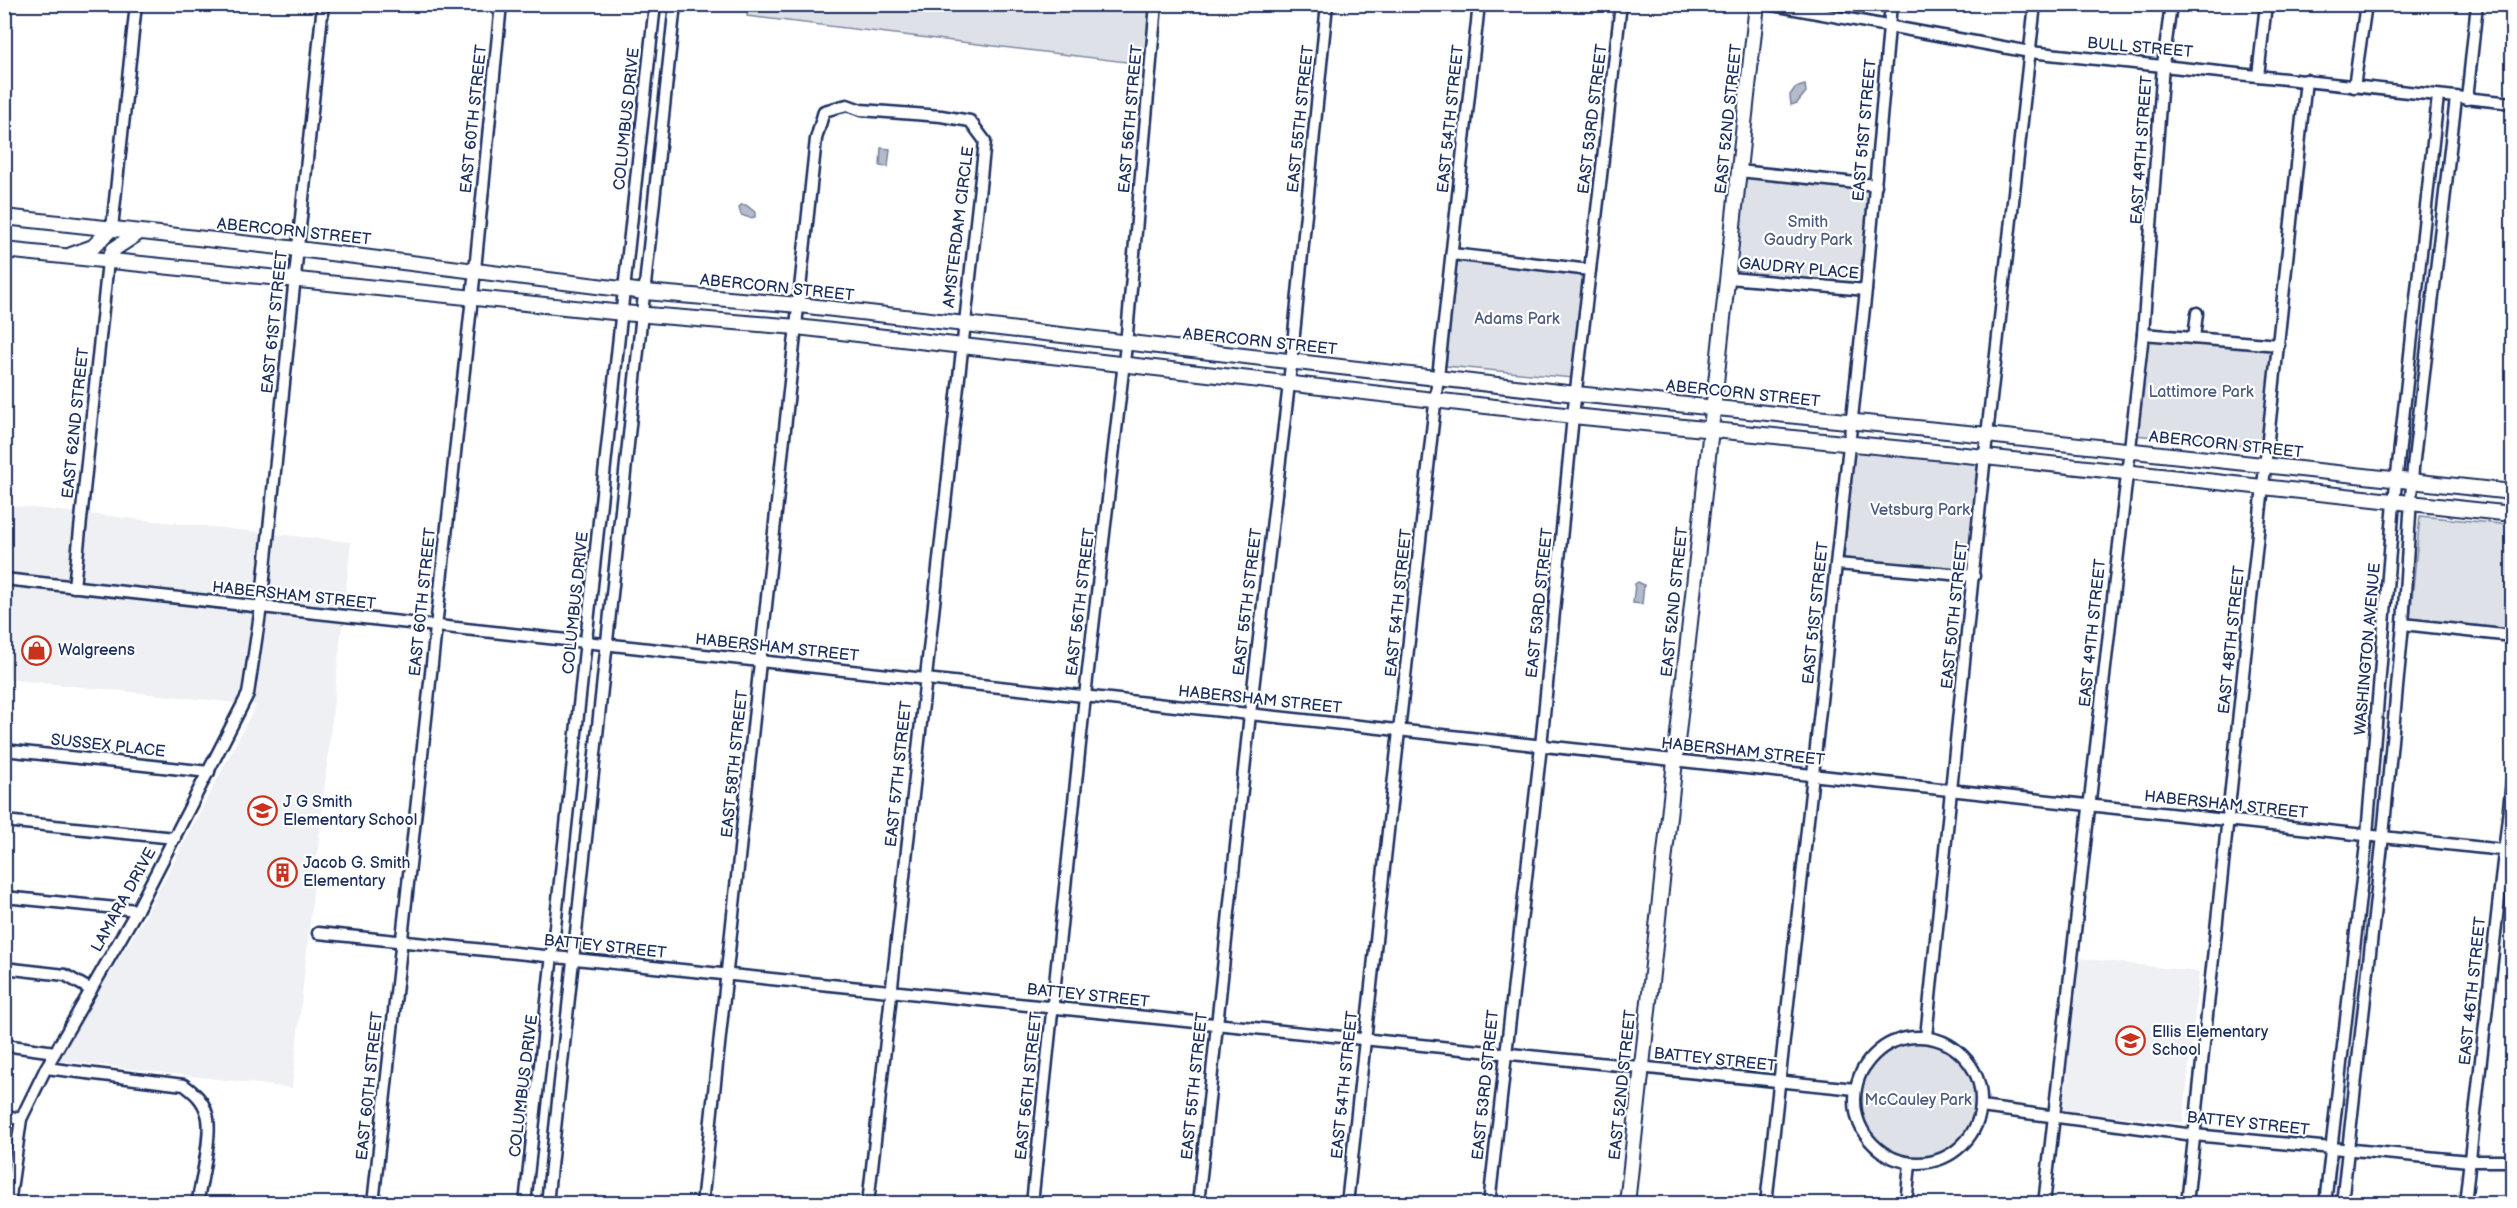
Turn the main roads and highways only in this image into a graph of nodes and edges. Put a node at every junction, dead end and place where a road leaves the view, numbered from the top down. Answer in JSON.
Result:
{"nodes":[{"id":1,"x":1757,"y":4,"type":"edge"},
{"id":2,"x":4,"y":218,"type":"edge"},
{"id":3,"x":112,"y":228,"type":"junction"},
{"id":4,"x":140,"y":232,"type":"junction"},
{"id":5,"x":4,"y":250,"type":"edge"},
{"id":6,"x":66,"y":257,"type":"junction"},
{"id":7,"x":108,"y":261,"type":"junction"},
{"id":8,"x":1713,"y":407,"type":"junction"},
{"id":9,"x":1710,"y":429,"type":"junction"},
{"id":10,"x":2512,"y":492,"type":"edge"},
{"id":11,"x":2512,"y":514,"type":"edge"},
{"id":12,"x":1627,"y":1203,"type":"edge"}],
"edges":[{"from":1,"to":8,"type":"main road","name":"EAST 52ND STREET"},
{"from":2,"to":3,"type":"main road","name":"ABERCORN STREET"},
{"from":3,"to":4,"type":"main road","name":"ABERCORN STREET"},
{"from":3,"to":6,"type":"main road"},
{"from":4,"to":7,"type":"main road"},
{"from":4,"to":8,"type":"main road","name":"ABERCORN STREET"},
{"from":5,"to":6,"type":"main road"},
{"from":6,"to":7,"type":"main road"},
{"from":7,"to":9,"type":"main road"},
{"from":8,"to":9,"type":"main road","name":"EAST 52ND STREET"},
{"from":8,"to":10,"type":"main road","name":"ABERCORN STREET"},
{"from":9,"to":11,"type":"main road"},
{"from":9,"to":12,"type":"main road","name":"EAST 52ND STREET"}]}
